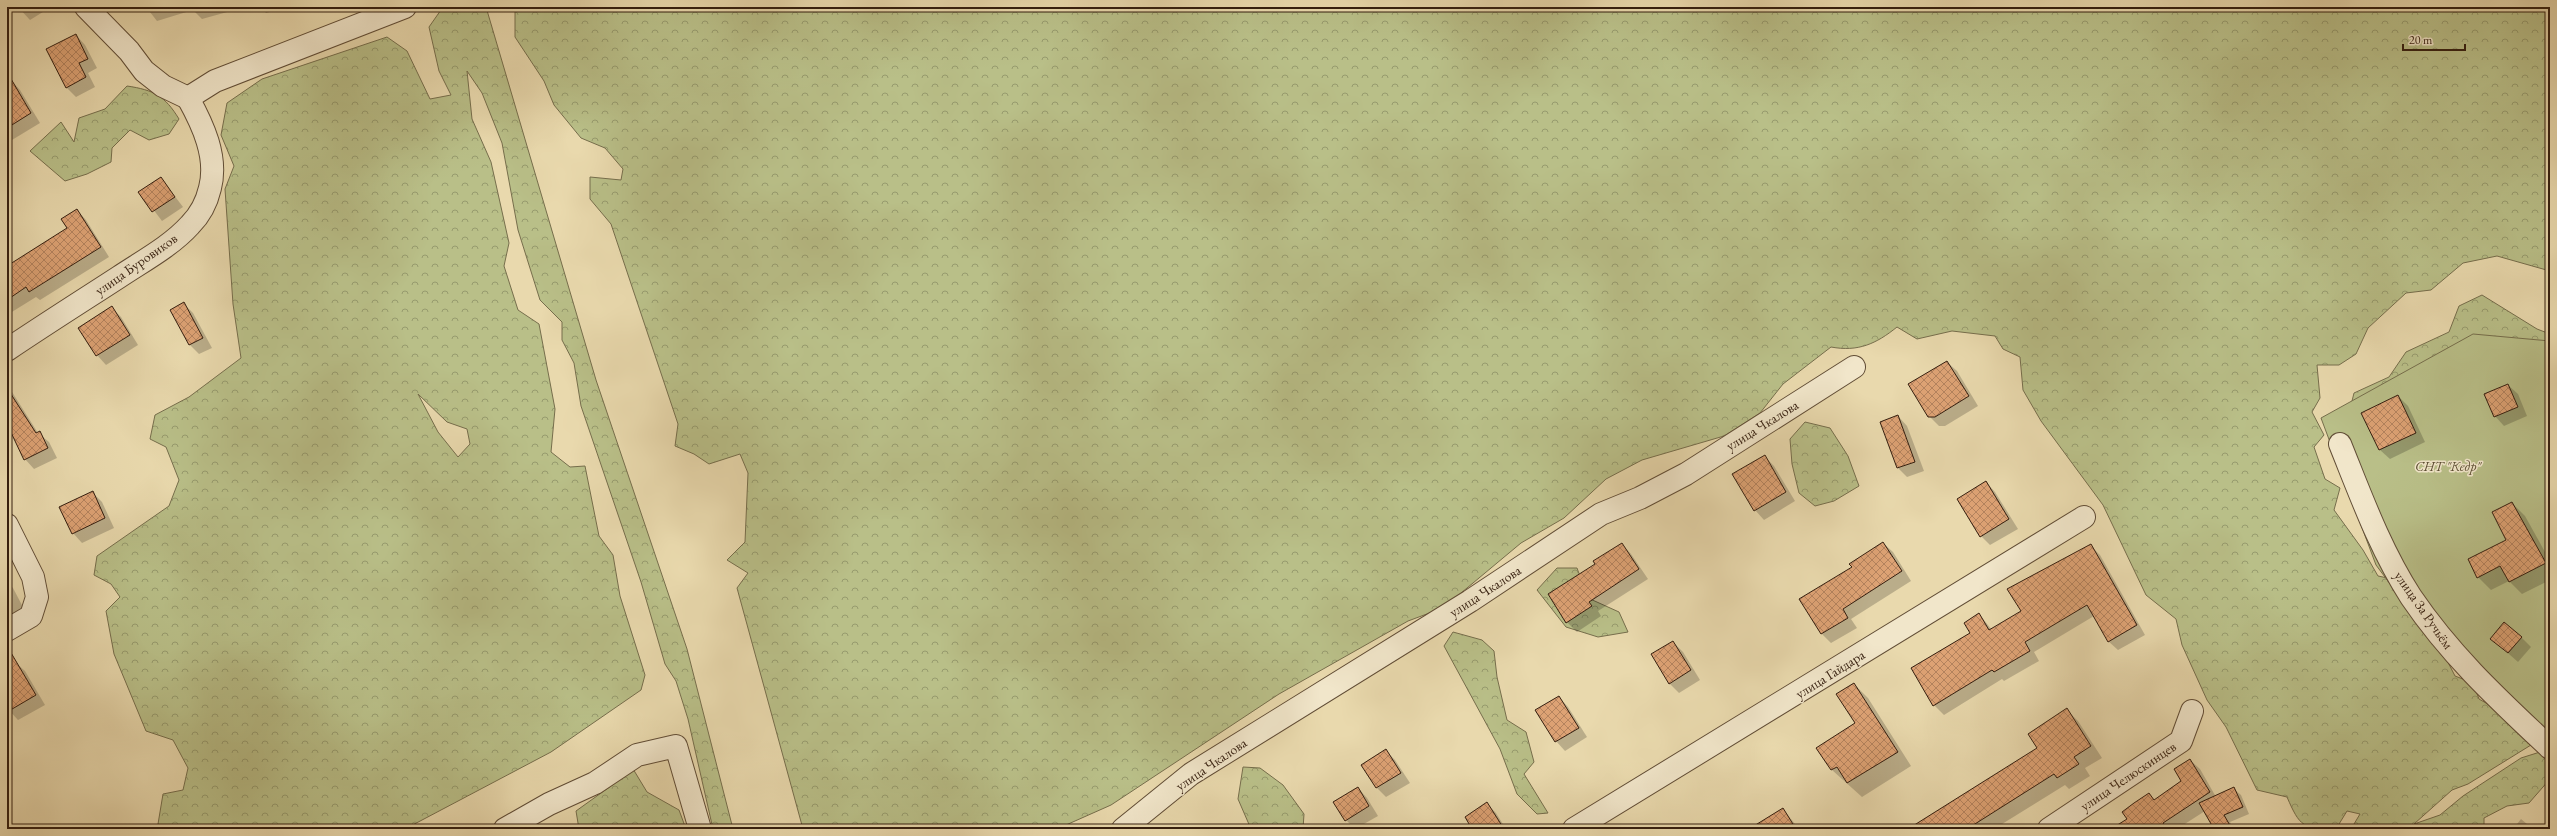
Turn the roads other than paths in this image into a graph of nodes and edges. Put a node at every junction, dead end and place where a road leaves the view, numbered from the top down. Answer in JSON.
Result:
{"nodes":[{"id":1,"x":86,"y":7,"type":"edge"},
{"id":2,"x":405,"y":7,"type":"edge"},
{"id":3,"x":188,"y":98,"type":"junction"},
{"id":4,"x":7,"y":350,"type":"edge"},
{"id":5,"x":1854,"y":367,"type":"dead end"},
{"id":6,"x":2340,"y":444,"type":"dead end"},
{"id":7,"x":2084,"y":517,"type":"dead end"},
{"id":8,"x":7,"y":525,"type":"edge"},
{"id":9,"x":7,"y":630,"type":"edge"},
{"id":10,"x":2192,"y":711,"type":"dead end"},
{"id":11,"x":2550,"y":748,"type":"edge"},
{"id":12,"x":505,"y":829,"type":"edge"},
{"id":13,"x":700,"y":829,"type":"edge"},
{"id":14,"x":1123,"y":829,"type":"edge"},
{"id":15,"x":1574,"y":829,"type":"edge"},
{"id":16,"x":2049,"y":829,"type":"edge"}],
"edges":[{"from":1,"to":3,"type":"street"},
{"from":2,"to":3,"type":"street"},
{"from":3,"to":4,"type":"street","name":"улица Буровиков"},
{"from":5,"to":14,"type":"street","name":"улица Чкалова"},
{"from":6,"to":11,"type":"street","name":"улица За Ручьём"},
{"from":7,"to":15,"type":"street","name":"улица Гайдара"},
{"from":8,"to":9,"type":"street"},
{"from":10,"to":16,"type":"street","name":"улица Челюскинцев"},
{"from":12,"to":13,"type":"street"}]}
